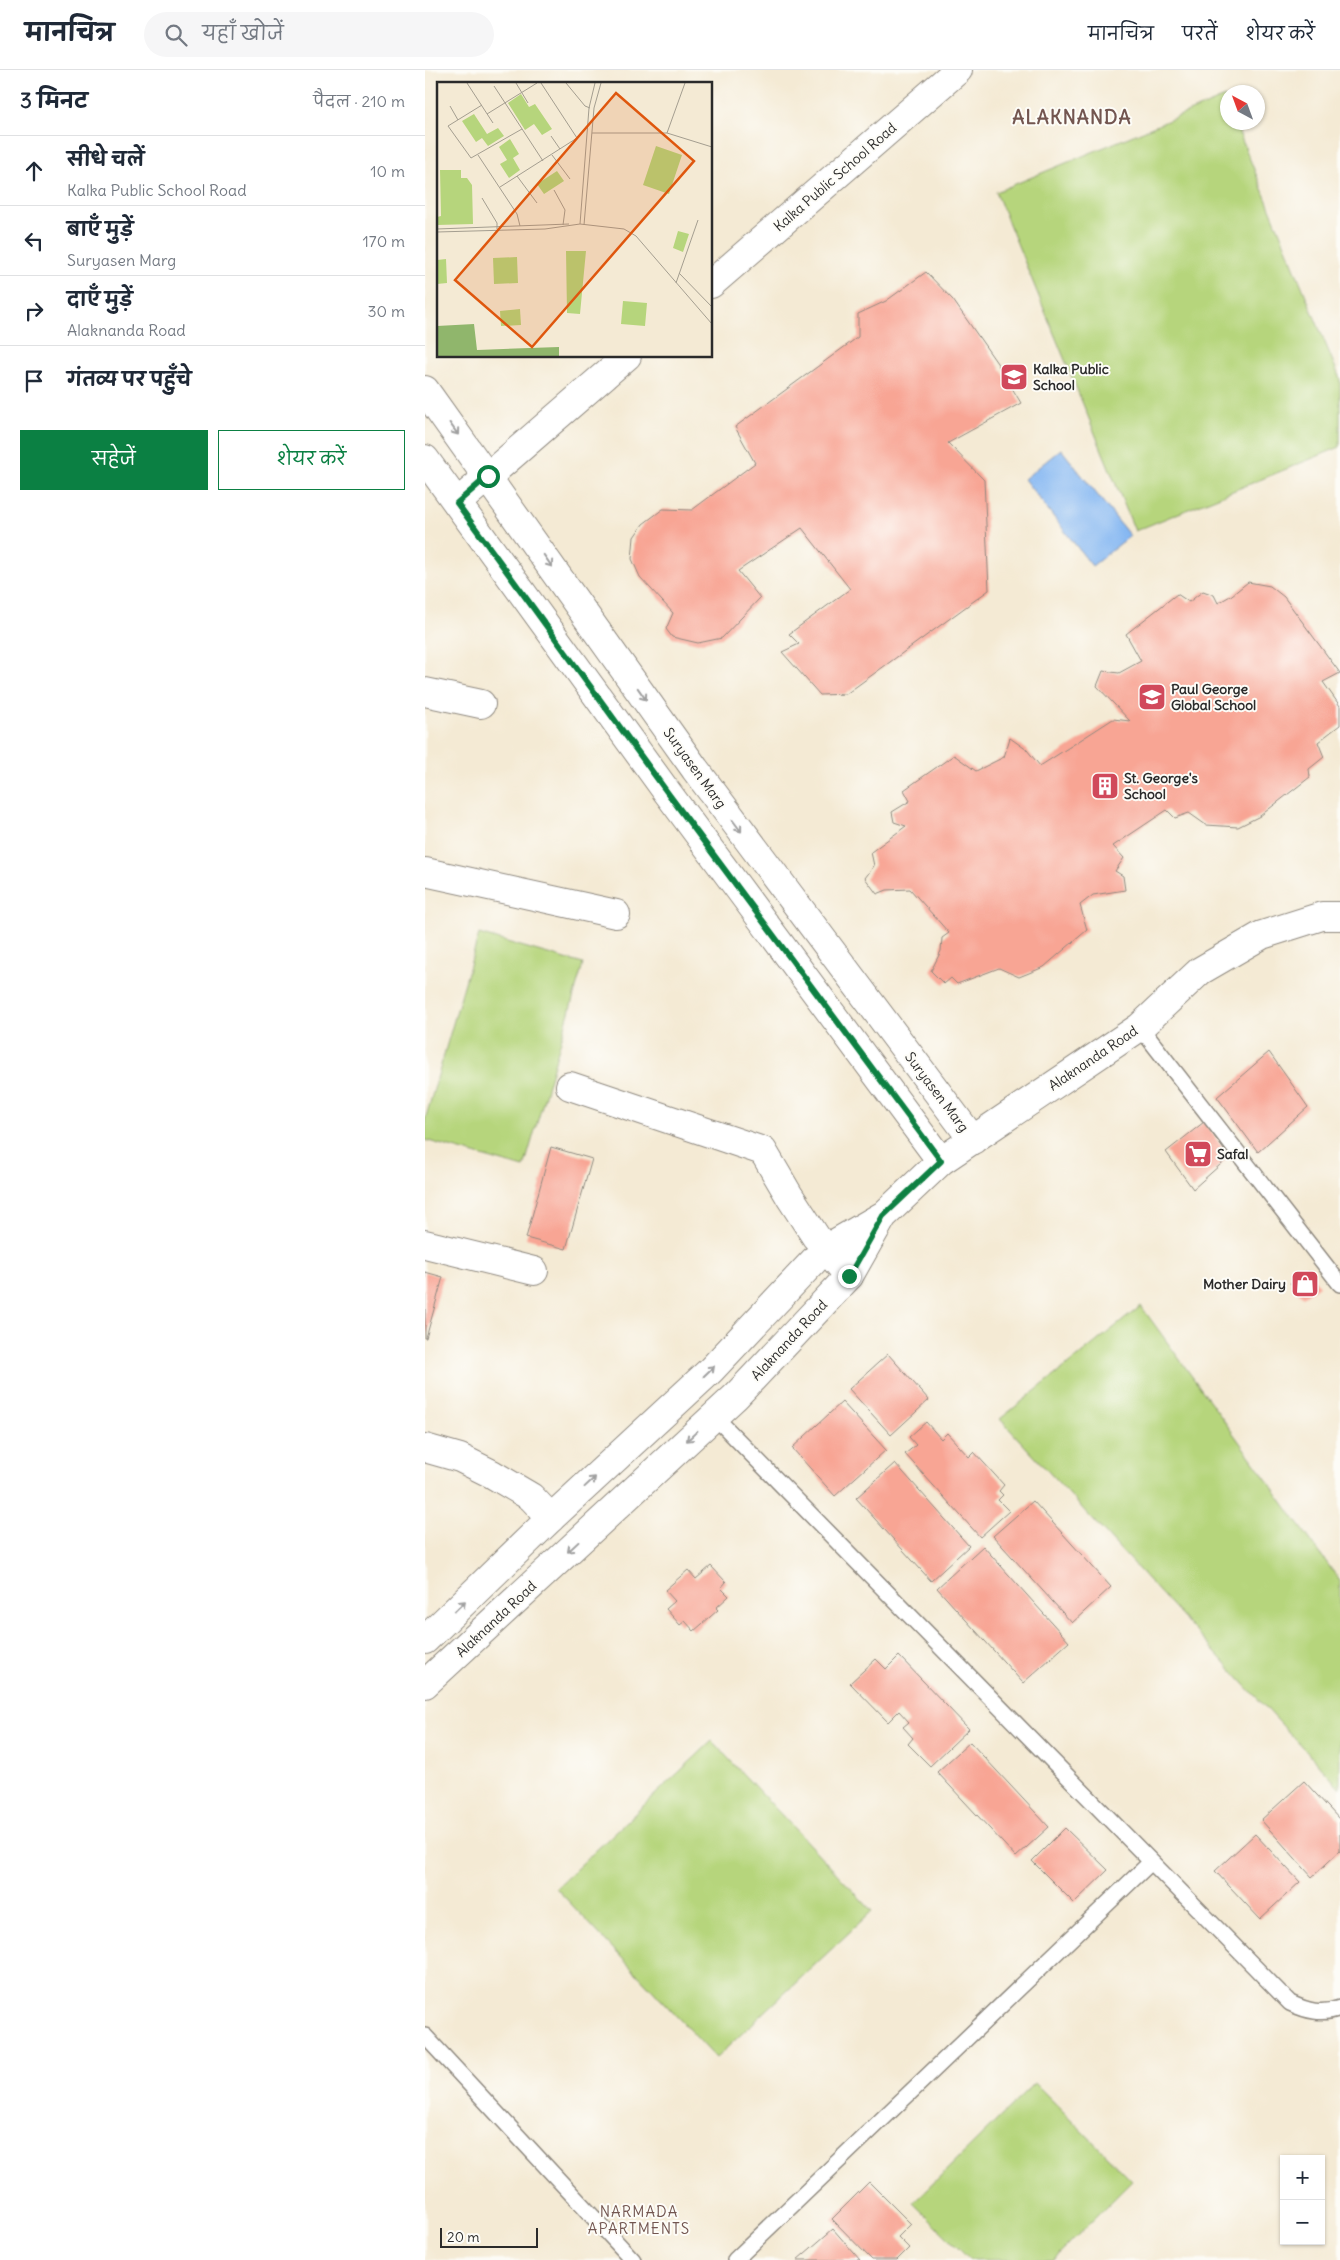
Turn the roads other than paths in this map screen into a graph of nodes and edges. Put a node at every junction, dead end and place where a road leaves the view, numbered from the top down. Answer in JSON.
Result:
{"nodes":[{"id":1,"x":959,"y":70,"type":"edge"},
{"id":2,"x":713,"y":282,"type":"edge"},
{"id":3,"x":625,"y":358,"type":"edge"},
{"id":4,"x":425,"y":390,"type":"edge"},
{"id":5,"x":425,"y":459,"type":"edge"},
{"id":6,"x":488,"y":476,"type":"junction"},
{"id":7,"x":457,"y":503,"type":"junction"},
{"id":8,"x":425,"y":692,"type":"edge"},
{"id":9,"x":481,"y":704,"type":"dead end"},
{"id":10,"x":425,"y":872,"type":"edge"},
{"id":11,"x":616,"y":914,"type":"dead end"},
{"id":12,"x":1340,"y":916,"type":"edge"},
{"id":13,"x":1140,"y":1027,"type":"junction"},
{"id":14,"x":570,"y":1086,"type":"dead end"},
{"id":15,"x":973,"y":1140,"type":"junction"},
{"id":16,"x":941,"y":1161,"type":"junction"},
{"id":17,"x":883,"y":1216,"type":"junction"},
{"id":18,"x":425,"y":1244,"type":"edge"},
{"id":19,"x":825,"y":1249,"type":"junction"},
{"id":20,"x":534,"y":1271,"type":"dead end"},
{"id":21,"x":849,"y":1276,"type":"junction"},
{"id":22,"x":1340,"y":1284,"type":"edge"},
{"id":23,"x":714,"y":1416,"type":"junction"},
{"id":24,"x":425,"y":1448,"type":"edge"},
{"id":25,"x":551,"y":1518,"type":"junction"},
{"id":26,"x":425,"y":1640,"type":"edge"},
{"id":27,"x":425,"y":1684,"type":"edge"},
{"id":28,"x":1151,"y":1862,"type":"junction"},
{"id":29,"x":1340,"y":2008,"type":"edge"},
{"id":30,"x":425,"y":2036,"type":"edge"},
{"id":31,"x":633,"y":2260,"type":"edge"},
{"id":32,"x":735,"y":2260,"type":"edge"}],
"edges":[{"from":1,"to":2,"type":"street","name":"Kalka Public School Road"},
{"from":3,"to":6,"type":"street"},
{"from":4,"to":6,"type":"street","name":"Suryasen Marg","one_way":true},
{"from":5,"to":7,"type":"street"},
{"from":6,"to":7,"type":"street"},
{"from":6,"to":15,"type":"street","name":"Suryasen Marg","one_way":true},
{"from":7,"to":16,"type":"street"},
{"from":8,"to":9,"type":"street"},
{"from":10,"to":11,"type":"street"},
{"from":12,"to":13,"type":"street","name":"Alaknanda Road"},
{"from":13,"to":15,"type":"street","name":"Alaknanda Road"},
{"from":13,"to":22,"type":"lane"},
{"from":14,"to":19,"type":"street"},
{"from":15,"to":16,"type":"street","name":"Alaknanda Road"},
{"from":16,"to":17,"type":"street","name":"Alaknanda Road"},
{"from":17,"to":19,"type":"street"},
{"from":17,"to":21,"type":"street","name":"Alaknanda Road"},
{"from":18,"to":20,"type":"street"},
{"from":19,"to":21,"type":"street"},
{"from":25,"to":19,"type":"street","one_way":true},
{"from":21,"to":23,"type":"street","name":"Alaknanda Road"},
{"from":23,"to":27,"type":"street","name":"Alaknanda Road","one_way":true},
{"from":23,"to":28,"type":"lane"},
{"from":24,"to":25,"type":"street"},
{"from":26,"to":25,"type":"street","one_way":true},
{"from":28,"to":29,"type":"lane"},
{"from":28,"to":32,"type":"lane"},
{"from":30,"to":31,"type":"lane"}]}
